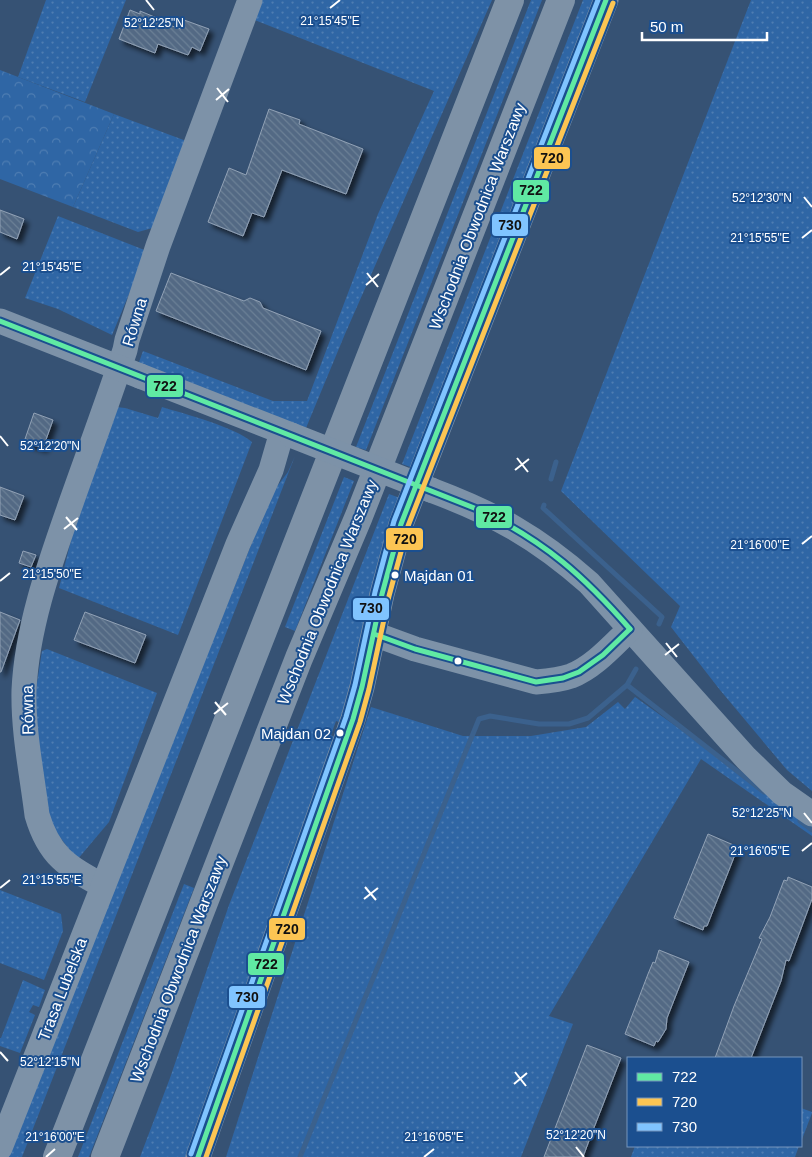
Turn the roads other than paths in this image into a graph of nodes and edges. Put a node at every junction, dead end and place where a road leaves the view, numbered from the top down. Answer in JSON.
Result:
{"nodes":[{"id":1,"x":250,"y":0,"type":"edge"},
{"id":2,"x":510,"y":0,"type":"edge"},
{"id":3,"x":562,"y":0,"type":"edge"},
{"id":4,"x":606,"y":0,"type":"edge"},
{"id":5,"x":0,"y":321,"type":"edge"},
{"id":6,"x":287,"y":433,"type":"junction"},
{"id":7,"x":630,"y":629,"type":"junction"},
{"id":8,"x":374,"y":634,"type":"junction"},
{"id":9,"x":812,"y":814,"type":"edge"},
{"id":10,"x":103,"y":886,"type":"junction"},
{"id":11,"x":0,"y":1148,"type":"edge"},
{"id":12,"x":57,"y":1157,"type":"edge"},
{"id":13,"x":105,"y":1157,"type":"edge"},
{"id":14,"x":198,"y":1157,"type":"edge"}],
"edges":[{"from":1,"to":10,"type":"street","name":"Równa"},
{"from":2,"to":12,"type":"highway"},
{"from":3,"to":13,"type":"highway","name":"Wschodnia Obwodnica Warszawy"},
{"from":4,"to":8,"type":"street"},
{"from":5,"to":6,"type":"street","bridge":true},
{"from":6,"to":7,"type":"street","bridge":true},
{"from":6,"to":10,"type":"street","name":"Trasa Lubelska"},
{"from":7,"to":8,"type":"street"},
{"from":7,"to":9,"type":"street"},
{"from":8,"to":14,"type":"street"},
{"from":10,"to":11,"type":"street","name":"Trasa Lubelska"}]}
